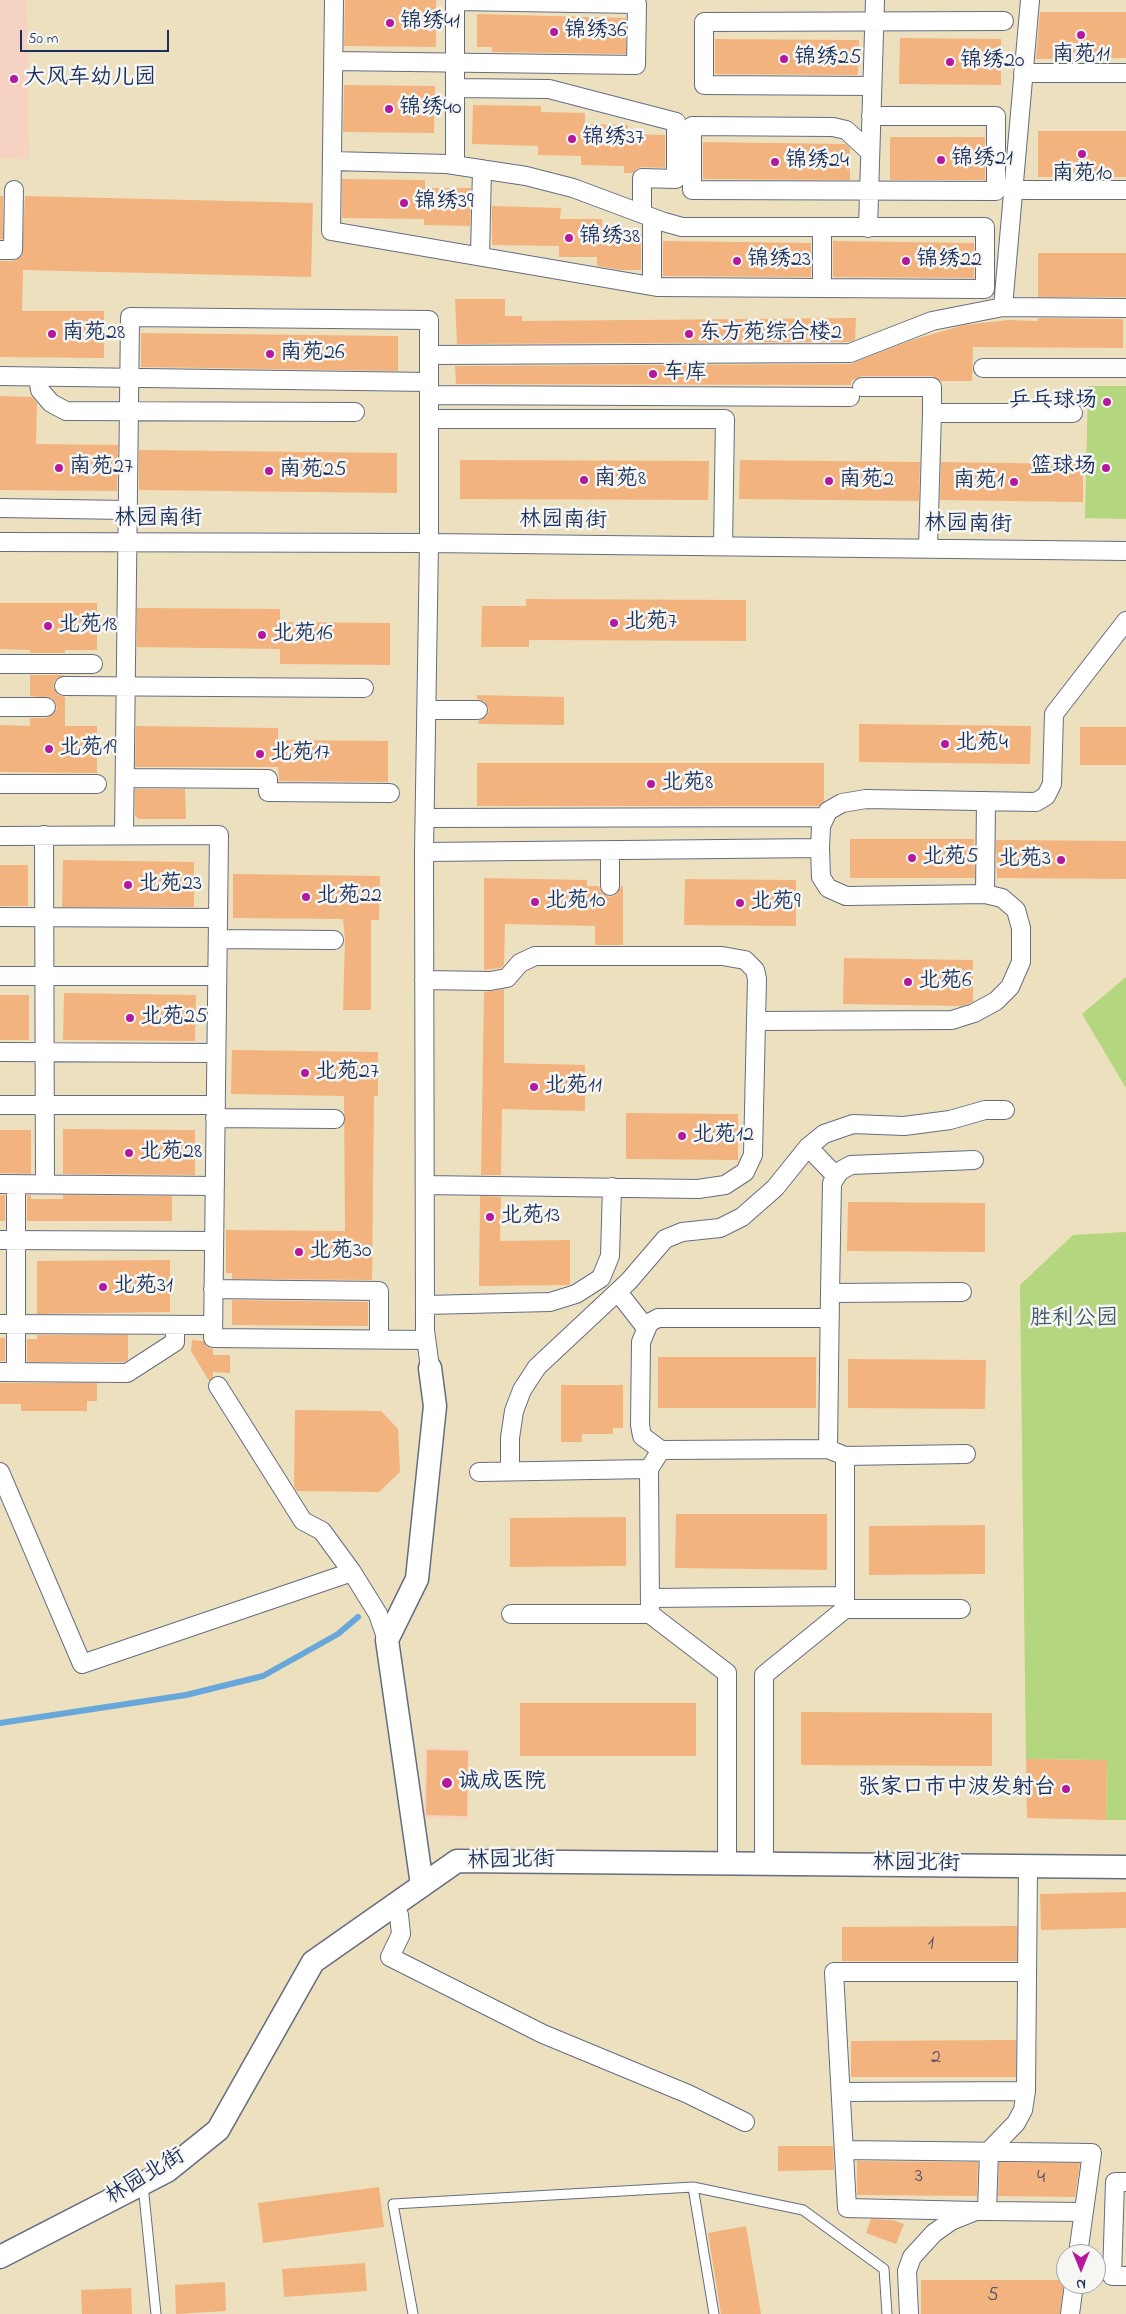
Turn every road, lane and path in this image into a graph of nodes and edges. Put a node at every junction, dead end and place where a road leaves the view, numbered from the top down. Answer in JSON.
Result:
{"nodes":[{"id":1,"x":334,"y":0,"type":"edge"},
{"id":2,"x":875,"y":0,"type":"edge"},
{"id":3,"x":1030,"y":0,"type":"edge"},
{"id":4,"x":454,"y":1,"type":"edge"},
{"id":5,"x":1004,"y":21,"type":"dead end"},
{"id":6,"x":874,"y":22,"type":"junction"},
{"id":7,"x":333,"y":61,"type":"junction"},
{"id":8,"x":454,"y":62,"type":"junction"},
{"id":9,"x":1126,"y":72,"type":"edge"},
{"id":10,"x":1023,"y":73,"type":"junction"},
{"id":11,"x":872,"y":86,"type":"junction"},
{"id":12,"x":455,"y":88,"type":"junction"},
{"id":13,"x":872,"y":116,"type":"junction"},
{"id":14,"x":870,"y":152,"type":"junction"},
{"id":15,"x":332,"y":162,"type":"junction"},
{"id":16,"x":454,"y":165,"type":"junction"},
{"id":17,"x":482,"y":169,"type":"junction"},
{"id":18,"x":14,"y":190,"type":"dead end"},
{"id":19,"x":1014,"y":190,"type":"junction"},
{"id":20,"x":1126,"y":190,"type":"edge"},
{"id":21,"x":870,"y":191,"type":"junction"},
{"id":22,"x":647,"y":216,"type":"junction"},
{"id":23,"x":822,"y":227,"type":"junction"},
{"id":24,"x":868,"y":228,"type":"junction"},
{"id":25,"x":0,"y":250,"type":"edge"},
{"id":26,"x":480,"y":256,"type":"junction"},
{"id":27,"x":652,"y":286,"type":"junction"},
{"id":28,"x":822,"y":288,"type":"junction"},
{"id":29,"x":1004,"y":307,"type":"junction"},
{"id":30,"x":1126,"y":308,"type":"edge"},
{"id":31,"x":429,"y":355,"type":"junction"},
{"id":32,"x":983,"y":368,"type":"dead end"},
{"id":33,"x":1126,"y":368,"type":"edge"},
{"id":34,"x":0,"y":376,"type":"edge"},
{"id":35,"x":38,"y":377,"type":"junction"},
{"id":36,"x":130,"y":379,"type":"junction"},
{"id":37,"x":429,"y":389,"type":"junction"},
{"id":38,"x":37,"y":409,"type":"dead end"},
{"id":39,"x":66,"y":411,"type":"junction"},
{"id":40,"x":129,"y":411,"type":"junction"},
{"id":41,"x":354,"y":412,"type":"dead end"},
{"id":42,"x":932,"y":413,"type":"junction"},
{"id":43,"x":1073,"y":413,"type":"dead end"},
{"id":44,"x":429,"y":419,"type":"junction"},
{"id":45,"x":0,"y":508,"type":"edge"},
{"id":46,"x":127,"y":510,"type":"junction"},
{"id":47,"x":0,"y":542,"type":"edge"},
{"id":48,"x":126,"y":542,"type":"junction"},
{"id":49,"x":429,"y":543,"type":"junction"},
{"id":50,"x":723,"y":546,"type":"junction"},
{"id":51,"x":928,"y":548,"type":"junction"},
{"id":52,"x":1126,"y":550,"type":"edge"},
{"id":53,"x":1126,"y":621,"type":"edge"},
{"id":54,"x":0,"y":664,"type":"edge"},
{"id":55,"x":93,"y":664,"type":"dead end"},
{"id":56,"x":64,"y":686,"type":"dead end"},
{"id":57,"x":126,"y":686,"type":"junction"},
{"id":58,"x":364,"y":688,"type":"dead end"},
{"id":59,"x":0,"y":707,"type":"edge"},
{"id":60,"x":46,"y":707,"type":"dead end"},
{"id":61,"x":426,"y":710,"type":"junction"},
{"id":62,"x":478,"y":710,"type":"dead end"},
{"id":63,"x":125,"y":778,"type":"junction"},
{"id":64,"x":0,"y":784,"type":"edge"},
{"id":65,"x":97,"y":784,"type":"dead end"},
{"id":66,"x":390,"y":793,"type":"dead end"},
{"id":67,"x":986,"y":801,"type":"junction"},
{"id":68,"x":425,"y":818,"type":"junction"},
{"id":69,"x":825,"y":818,"type":"junction"},
{"id":70,"x":44,"y":835,"type":"junction"},
{"id":71,"x":124,"y":835,"type":"junction"},
{"id":72,"x":0,"y":836,"type":"edge"},
{"id":73,"x":820,"y":848,"type":"junction"},
{"id":74,"x":610,"y":850,"type":"junction"},
{"id":75,"x":424,"y":852,"type":"junction"},
{"id":76,"x":610,"y":886,"type":"dead end"},
{"id":77,"x":985,"y":894,"type":"junction"},
{"id":78,"x":0,"y":917,"type":"edge"},
{"id":79,"x":44,"y":917,"type":"junction"},
{"id":80,"x":218,"y":918,"type":"junction"},
{"id":81,"x":218,"y":938,"type":"junction"},
{"id":82,"x":334,"y":940,"type":"dead end"},
{"id":83,"x":0,"y":976,"type":"edge"},
{"id":84,"x":44,"y":976,"type":"junction"},
{"id":85,"x":217,"y":976,"type":"junction"},
{"id":86,"x":424,"y":980,"type":"junction"},
{"id":87,"x":756,"y":1021,"type":"junction"},
{"id":88,"x":0,"y":1052,"type":"edge"},
{"id":89,"x":44,"y":1052,"type":"junction"},
{"id":90,"x":216,"y":1053,"type":"junction"},
{"id":91,"x":0,"y":1105,"type":"edge"},
{"id":92,"x":44,"y":1105,"type":"junction"},
{"id":93,"x":1006,"y":1110,"type":"dead end"},
{"id":94,"x":215,"y":1111,"type":"junction"},
{"id":95,"x":335,"y":1118,"type":"dead end"},
{"id":96,"x":808,"y":1147,"type":"junction"},
{"id":97,"x":974,"y":1160,"type":"dead end"},
{"id":98,"x":836,"y":1176,"type":"junction"},
{"id":99,"x":8,"y":1184,"type":"edge"},
{"id":100,"x":45,"y":1184,"type":"junction"},
{"id":101,"x":425,"y":1185,"type":"junction"},
{"id":102,"x":214,"y":1186,"type":"junction"},
{"id":103,"x":612,"y":1187,"type":"junction"},
{"id":104,"x":8,"y":1240,"type":"edge"},
{"id":105,"x":214,"y":1241,"type":"junction"},
{"id":106,"x":213,"y":1288,"type":"junction"},
{"id":107,"x":618,"y":1292,"type":"junction"},
{"id":108,"x":962,"y":1292,"type":"dead end"},
{"id":109,"x":830,"y":1293,"type":"junction"},
{"id":110,"x":425,"y":1305,"type":"junction"},
{"id":111,"x":830,"y":1318,"type":"junction"},
{"id":112,"x":8,"y":1324,"type":"edge"},
{"id":113,"x":174,"y":1325,"type":"junction"},
{"id":114,"x":213,"y":1325,"type":"junction"},
{"id":115,"x":646,"y":1328,"type":"junction"},
{"id":116,"x":379,"y":1340,"type":"junction"},
{"id":117,"x":426,"y":1340,"type":"junction"},
{"id":118,"x":430,"y":1368,"type":"joint"},
{"id":119,"x":8,"y":1372,"type":"edge"},
{"id":120,"x":218,"y":1386,"type":"dead end"},
{"id":121,"x":828,"y":1449,"type":"junction"},
{"id":122,"x":661,"y":1450,"type":"junction"},
{"id":123,"x":966,"y":1454,"type":"dead end"},
{"id":124,"x":845,"y":1456,"type":"junction"},
{"id":125,"x":649,"y":1468,"type":"junction"},
{"id":126,"x":0,"y":1472,"type":"edge"},
{"id":127,"x":479,"y":1472,"type":"dead end"},
{"id":128,"x":510,"y":1472,"type":"junction"},
{"id":129,"x":352,"y":1572,"type":"junction"},
{"id":130,"x":845,"y":1602,"type":"junction"},
{"id":131,"x":650,"y":1606,"type":"junction"},
{"id":132,"x":961,"y":1609,"type":"dead end"},
{"id":133,"x":511,"y":1614,"type":"dead end"},
{"id":134,"x":387,"y":1640,"type":"junction"},
{"id":135,"x":727,"y":1863,"type":"junction"},
{"id":136,"x":764,"y":1864,"type":"junction"},
{"id":137,"x":1028,"y":1866,"type":"junction"},
{"id":138,"x":1126,"y":1867,"type":"edge"},
{"id":139,"x":422,"y":1885,"type":"junction"},
{"id":140,"x":393,"y":1905,"type":"junction"},
{"id":141,"x":1027,"y":1972,"type":"junction"},
{"id":142,"x":1026,"y":2091,"type":"junction"},
{"id":143,"x":841,"y":2092,"type":"junction"},
{"id":144,"x":745,"y":2122,"type":"dead end"},
{"id":145,"x":845,"y":2150,"type":"junction"},
{"id":146,"x":989,"y":2151,"type":"junction"},
{"id":147,"x":1126,"y":2182,"type":"edge"},
{"id":148,"x":143,"y":2184,"type":"junction"},
{"id":149,"x":693,"y":2187,"type":"junction"},
{"id":150,"x":982,"y":2211,"type":"junction"},
{"id":151,"x":1084,"y":2212,"type":"junction"},
{"id":152,"x":1079,"y":2244,"type":"edge"},
{"id":153,"x":0,"y":2256,"type":"edge"},
{"id":154,"x":1126,"y":2276,"type":"edge"},
{"id":155,"x":1073,"y":2294,"type":"edge"},
{"id":156,"x":156,"y":2314,"type":"edge"},
{"id":157,"x":413,"y":2314,"type":"edge"},
{"id":158,"x":714,"y":2314,"type":"edge"},
{"id":159,"x":888,"y":2314,"type":"edge"},
{"id":160,"x":909,"y":2314,"type":"edge"},
{"id":161,"x":1070,"y":2314,"type":"edge"}],
"edges":[{"from":1,"to":7,"type":"street"},
{"from":2,"to":6,"type":"street"},
{"from":3,"to":10,"type":"street"},
{"from":4,"to":8,"type":"street"},
{"from":4,"to":8,"type":"street"},
{"from":5,"to":6,"type":"street"},
{"from":6,"to":11,"type":"street"},
{"from":6,"to":11,"type":"street"},
{"from":7,"to":8,"type":"street"},
{"from":7,"to":15,"type":"street"},
{"from":8,"to":12,"type":"street"},
{"from":9,"to":10,"type":"street"},
{"from":10,"to":19,"type":"street"},
{"from":11,"to":13,"type":"street"},
{"from":12,"to":16,"type":"street"},
{"from":12,"to":22,"type":"street"},
{"from":13,"to":14,"type":"street"},
{"from":13,"to":21,"type":"street"},
{"from":14,"to":21,"type":"street"},
{"from":14,"to":21,"type":"street"},
{"from":15,"to":16,"type":"street"},
{"from":15,"to":26,"type":"street"},
{"from":16,"to":17,"type":"street"},
{"from":17,"to":22,"type":"street"},
{"from":17,"to":26,"type":"street"},
{"from":18,"to":25,"type":"street"},
{"from":19,"to":20,"type":"street"},
{"from":19,"to":29,"type":"street"},
{"from":21,"to":24,"type":"street"},
{"from":22,"to":23,"type":"street"},
{"from":22,"to":27,"type":"street"},
{"from":23,"to":24,"type":"street"},
{"from":23,"to":28,"type":"street"},
{"from":24,"to":28,"type":"street"},
{"from":26,"to":27,"type":"street"},
{"from":27,"to":28,"type":"street"},
{"from":29,"to":30,"type":"street"},
{"from":29,"to":31,"type":"street"},
{"from":31,"to":36,"type":"street"},
{"from":31,"to":37,"type":"street"},
{"from":32,"to":33,"type":"street"},
{"from":34,"to":35,"type":"street"},
{"from":35,"to":36,"type":"street"},
{"from":35,"to":39,"type":"street"},
{"from":36,"to":37,"type":"street"},
{"from":36,"to":40,"type":"street"},
{"from":37,"to":42,"type":"street"},
{"from":37,"to":44,"type":"street"},
{"from":38,"to":39,"type":"street"},
{"from":39,"to":40,"type":"street"},
{"from":40,"to":41,"type":"street"},
{"from":40,"to":46,"type":"street"},
{"from":42,"to":43,"type":"street"},
{"from":42,"to":51,"type":"street"},
{"from":44,"to":49,"type":"street"},
{"from":44,"to":50,"type":"street"},
{"from":45,"to":46,"type":"street"},
{"from":46,"to":48,"type":"street"},
{"from":47,"to":48,"type":"street","name":"林园南街"},
{"from":48,"to":49,"type":"street","name":"林园南街"},
{"from":48,"to":57,"type":"street"},
{"from":49,"to":50,"type":"street","name":"林园南街"},
{"from":49,"to":61,"type":"street"},
{"from":50,"to":51,"type":"street","name":"林园南街"},
{"from":51,"to":52,"type":"street","name":"林园南街"},
{"from":53,"to":67,"type":"street"},
{"from":54,"to":55,"type":"street"},
{"from":56,"to":57,"type":"street"},
{"from":57,"to":58,"type":"street"},
{"from":57,"to":63,"type":"street"},
{"from":59,"to":60,"type":"street"},
{"from":61,"to":62,"type":"street"},
{"from":61,"to":68,"type":"street"},
{"from":63,"to":66,"type":"street"},
{"from":63,"to":71,"type":"street"},
{"from":64,"to":65,"type":"street"},
{"from":67,"to":69,"type":"street"},
{"from":67,"to":77,"type":"street"},
{"from":68,"to":69,"type":"street"},
{"from":68,"to":75,"type":"street"},
{"from":69,"to":73,"type":"street"},
{"from":70,"to":71,"type":"street"},
{"from":70,"to":72,"type":"street"},
{"from":70,"to":79,"type":"street"},
{"from":71,"to":80,"type":"street"},
{"from":73,"to":74,"type":"street"},
{"from":73,"to":77,"type":"street"},
{"from":74,"to":75,"type":"street"},
{"from":74,"to":76,"type":"street"},
{"from":75,"to":86,"type":"street"},
{"from":77,"to":87,"type":"street"},
{"from":78,"to":79,"type":"street"},
{"from":79,"to":80,"type":"street"},
{"from":79,"to":84,"type":"street"},
{"from":80,"to":81,"type":"street"},
{"from":81,"to":82,"type":"street"},
{"from":81,"to":85,"type":"street"},
{"from":83,"to":84,"type":"street"},
{"from":84,"to":85,"type":"street"},
{"from":84,"to":89,"type":"street"},
{"from":85,"to":90,"type":"street"},
{"from":86,"to":87,"type":"street"},
{"from":86,"to":101,"type":"street"},
{"from":87,"to":103,"type":"street"},
{"from":88,"to":89,"type":"street"},
{"from":89,"to":90,"type":"street"},
{"from":89,"to":92,"type":"street"},
{"from":90,"to":94,"type":"street"},
{"from":91,"to":92,"type":"street"},
{"from":92,"to":94,"type":"street"},
{"from":92,"to":100,"type":"street"},
{"from":93,"to":96,"type":"street"},
{"from":94,"to":95,"type":"street"},
{"from":94,"to":102,"type":"street"},
{"from":96,"to":98,"type":"street"},
{"from":96,"to":107,"type":"street"},
{"from":97,"to":98,"type":"street"},
{"from":98,"to":109,"type":"street"},
{"from":99,"to":100,"type":"street"},
{"from":99,"to":104,"type":"street"},
{"from":100,"to":102,"type":"street"},
{"from":101,"to":103,"type":"street"},
{"from":101,"to":110,"type":"street"},
{"from":102,"to":105,"type":"street"},
{"from":103,"to":110,"type":"street"},
{"from":104,"to":105,"type":"street"},
{"from":104,"to":112,"type":"street"},
{"from":105,"to":106,"type":"street"},
{"from":106,"to":114,"type":"street"},
{"from":106,"to":116,"type":"street"},
{"from":107,"to":115,"type":"street"},
{"from":107,"to":128,"type":"street"},
{"from":108,"to":109,"type":"street"},
{"from":109,"to":111,"type":"street"},
{"from":110,"to":117,"type":"street"},
{"from":111,"to":115,"type":"street"},
{"from":111,"to":121,"type":"street"},
{"from":112,"to":113,"type":"street"},
{"from":112,"to":119,"type":"street"},
{"from":113,"to":114,"type":"street"},
{"from":113,"to":119,"type":"street"},
{"from":114,"to":116,"type":"street"},
{"from":115,"to":122,"type":"street"},
{"from":116,"to":117,"type":"street"},
{"from":117,"to":118,"type":"street"},
{"from":118,"to":134,"type":"street"},
{"from":120,"to":129,"type":"street"},
{"from":121,"to":122,"type":"street"},
{"from":121,"to":124,"type":"street"},
{"from":122,"to":125,"type":"street"},
{"from":123,"to":124,"type":"street"},
{"from":124,"to":130,"type":"street"},
{"from":125,"to":128,"type":"street"},
{"from":125,"to":131,"type":"street"},
{"from":126,"to":129,"type":"street"},
{"from":127,"to":128,"type":"street"},
{"from":129,"to":134,"type":"street"},
{"from":130,"to":131,"type":"street"},
{"from":130,"to":132,"type":"street"},
{"from":130,"to":136,"type":"street"},
{"from":131,"to":133,"type":"street"},
{"from":131,"to":135,"type":"street"},
{"from":134,"to":139,"type":"street"},
{"from":135,"to":136,"type":"street","name":"林园北街"},
{"from":135,"to":139,"type":"street","name":"林园北街"},
{"from":136,"to":137,"type":"street","name":"林园北街"},
{"from":137,"to":138,"type":"street","name":"林园北街"},
{"from":137,"to":141,"type":"street"},
{"from":139,"to":140,"type":"street","name":"林园北街"},
{"from":140,"to":144,"type":"street"},
{"from":140,"to":148,"type":"street","name":"林园北街"},
{"from":141,"to":142,"type":"street"},
{"from":141,"to":143,"type":"street"},
{"from":142,"to":143,"type":"street"},
{"from":142,"to":146,"type":"street"},
{"from":143,"to":145,"type":"street"},
{"from":145,"to":146,"type":"street"},
{"from":145,"to":150,"type":"street"},
{"from":146,"to":150,"type":"street"},
{"from":146,"to":151,"type":"street"},
{"from":147,"to":154,"type":"street"},
{"from":148,"to":153,"type":"street","name":"林园北街"},
{"from":148,"to":156,"type":"lane"},
{"from":149,"to":157,"type":"lane"},
{"from":149,"to":158,"type":"lane"},
{"from":149,"to":159,"type":"lane"},
{"from":150,"to":151,"type":"street"},
{"from":150,"to":160,"type":"street"},
{"from":151,"to":152,"type":"street"},
{"from":155,"to":161,"type":"street"}]}
